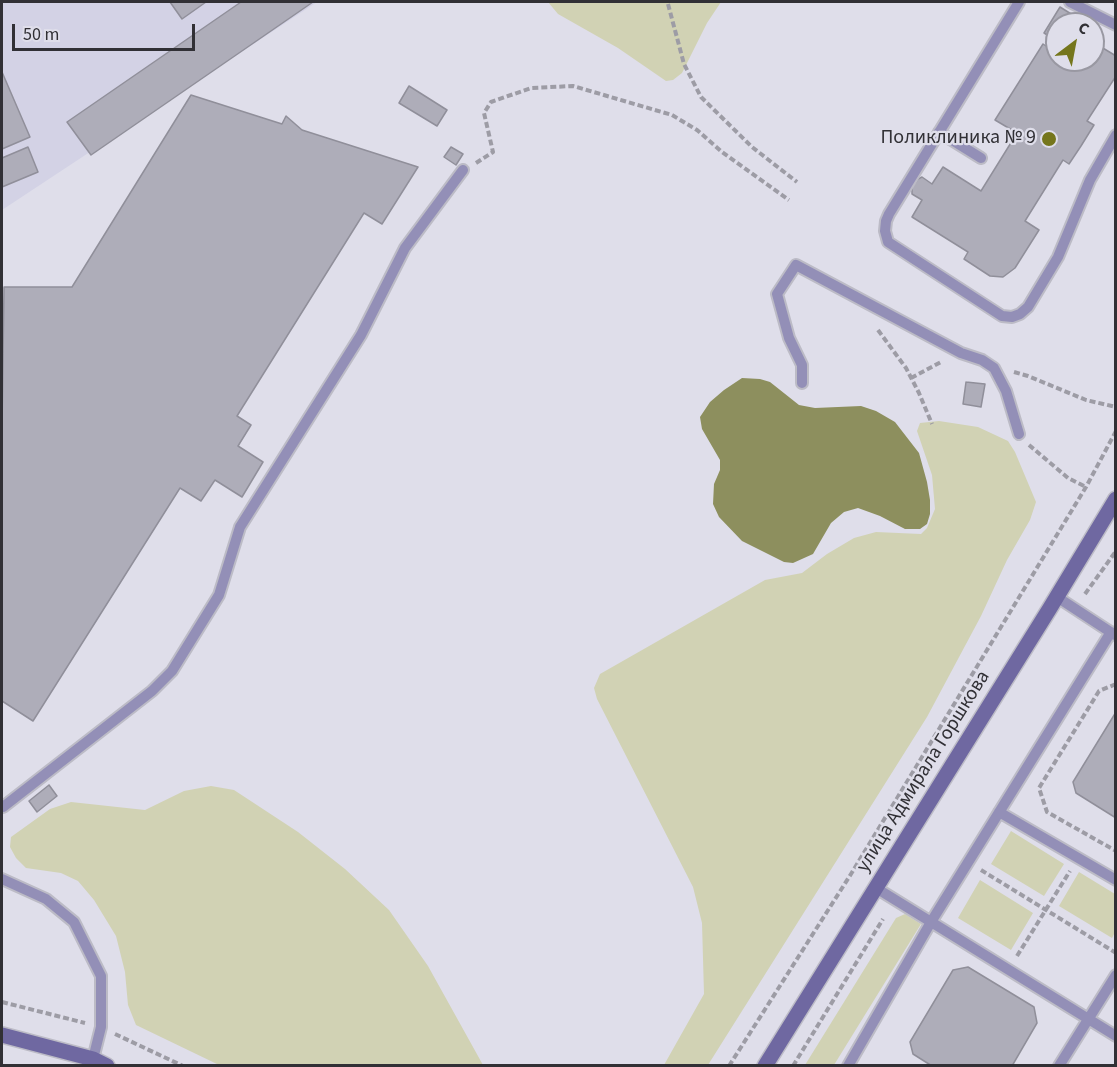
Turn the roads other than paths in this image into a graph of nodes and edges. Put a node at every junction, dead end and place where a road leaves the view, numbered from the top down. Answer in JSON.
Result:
{"nodes":[{"id":1,"x":1019,"y":2,"type":"edge"},
{"id":2,"x":1070,"y":2,"type":"edge"},
{"id":3,"x":1116,"y":25,"type":"edge"},
{"id":4,"x":939,"y":132,"type":"junction"},
{"id":5,"x":1116,"y":135,"type":"edge"},
{"id":6,"x":981,"y":158,"type":"dead end"},
{"id":7,"x":463,"y":170,"type":"road end"},
{"id":8,"x":802,"y":383,"type":"dead end"},
{"id":9,"x":1019,"y":434,"type":"road end"},
{"id":10,"x":1116,"y":499,"type":"edge"},
{"id":11,"x":1057,"y":597,"type":"junction"},
{"id":12,"x":1113,"y":633,"type":"edge"},
{"id":13,"x":2,"y":807,"type":"edge"},
{"id":14,"x":999,"y":812,"type":"junction"},
{"id":15,"x":2,"y":879,"type":"edge"},
{"id":16,"x":1116,"y":880,"type":"edge"},
{"id":17,"x":876,"y":888,"type":"junction"},
{"id":18,"x":931,"y":922,"type":"junction"},
{"id":19,"x":1116,"y":975,"type":"edge"},
{"id":20,"x":1088,"y":1019,"type":"junction"},
{"id":21,"x":2,"y":1035,"type":"edge"},
{"id":22,"x":1116,"y":1036,"type":"edge"},
{"id":23,"x":100,"y":1062,"type":"edge"},
{"id":24,"x":765,"y":1065,"type":"edge"},
{"id":25,"x":848,"y":1065,"type":"edge"},
{"id":26,"x":1059,"y":1065,"type":"edge"}],
"edges":[{"from":1,"to":4,"type":"lane"},
{"from":2,"to":3,"type":"lane"},
{"from":4,"to":5,"type":"lane"},
{"from":4,"to":6,"type":"lane"},
{"from":7,"to":13,"type":"lane"},
{"from":8,"to":9,"type":"lane"},
{"from":10,"to":11,"type":"main road","name":"улица Адмирала Горшкова"},
{"from":11,"to":12,"type":"lane"},
{"from":11,"to":17,"type":"main road","name":"улица Адмирала Горшкова"},
{"from":12,"to":14,"type":"lane"},
{"from":14,"to":16,"type":"lane"},
{"from":14,"to":18,"type":"lane"},
{"from":15,"to":23,"type":"lane"},
{"from":17,"to":18,"type":"lane"},
{"from":17,"to":24,"type":"main road","name":"улица Адмирала Горшкова"},
{"from":18,"to":20,"type":"lane"},
{"from":18,"to":25,"type":"lane"},
{"from":19,"to":20,"type":"lane"},
{"from":20,"to":22,"type":"lane"},
{"from":20,"to":26,"type":"lane"},
{"from":21,"to":23,"type":"main road"}]}
